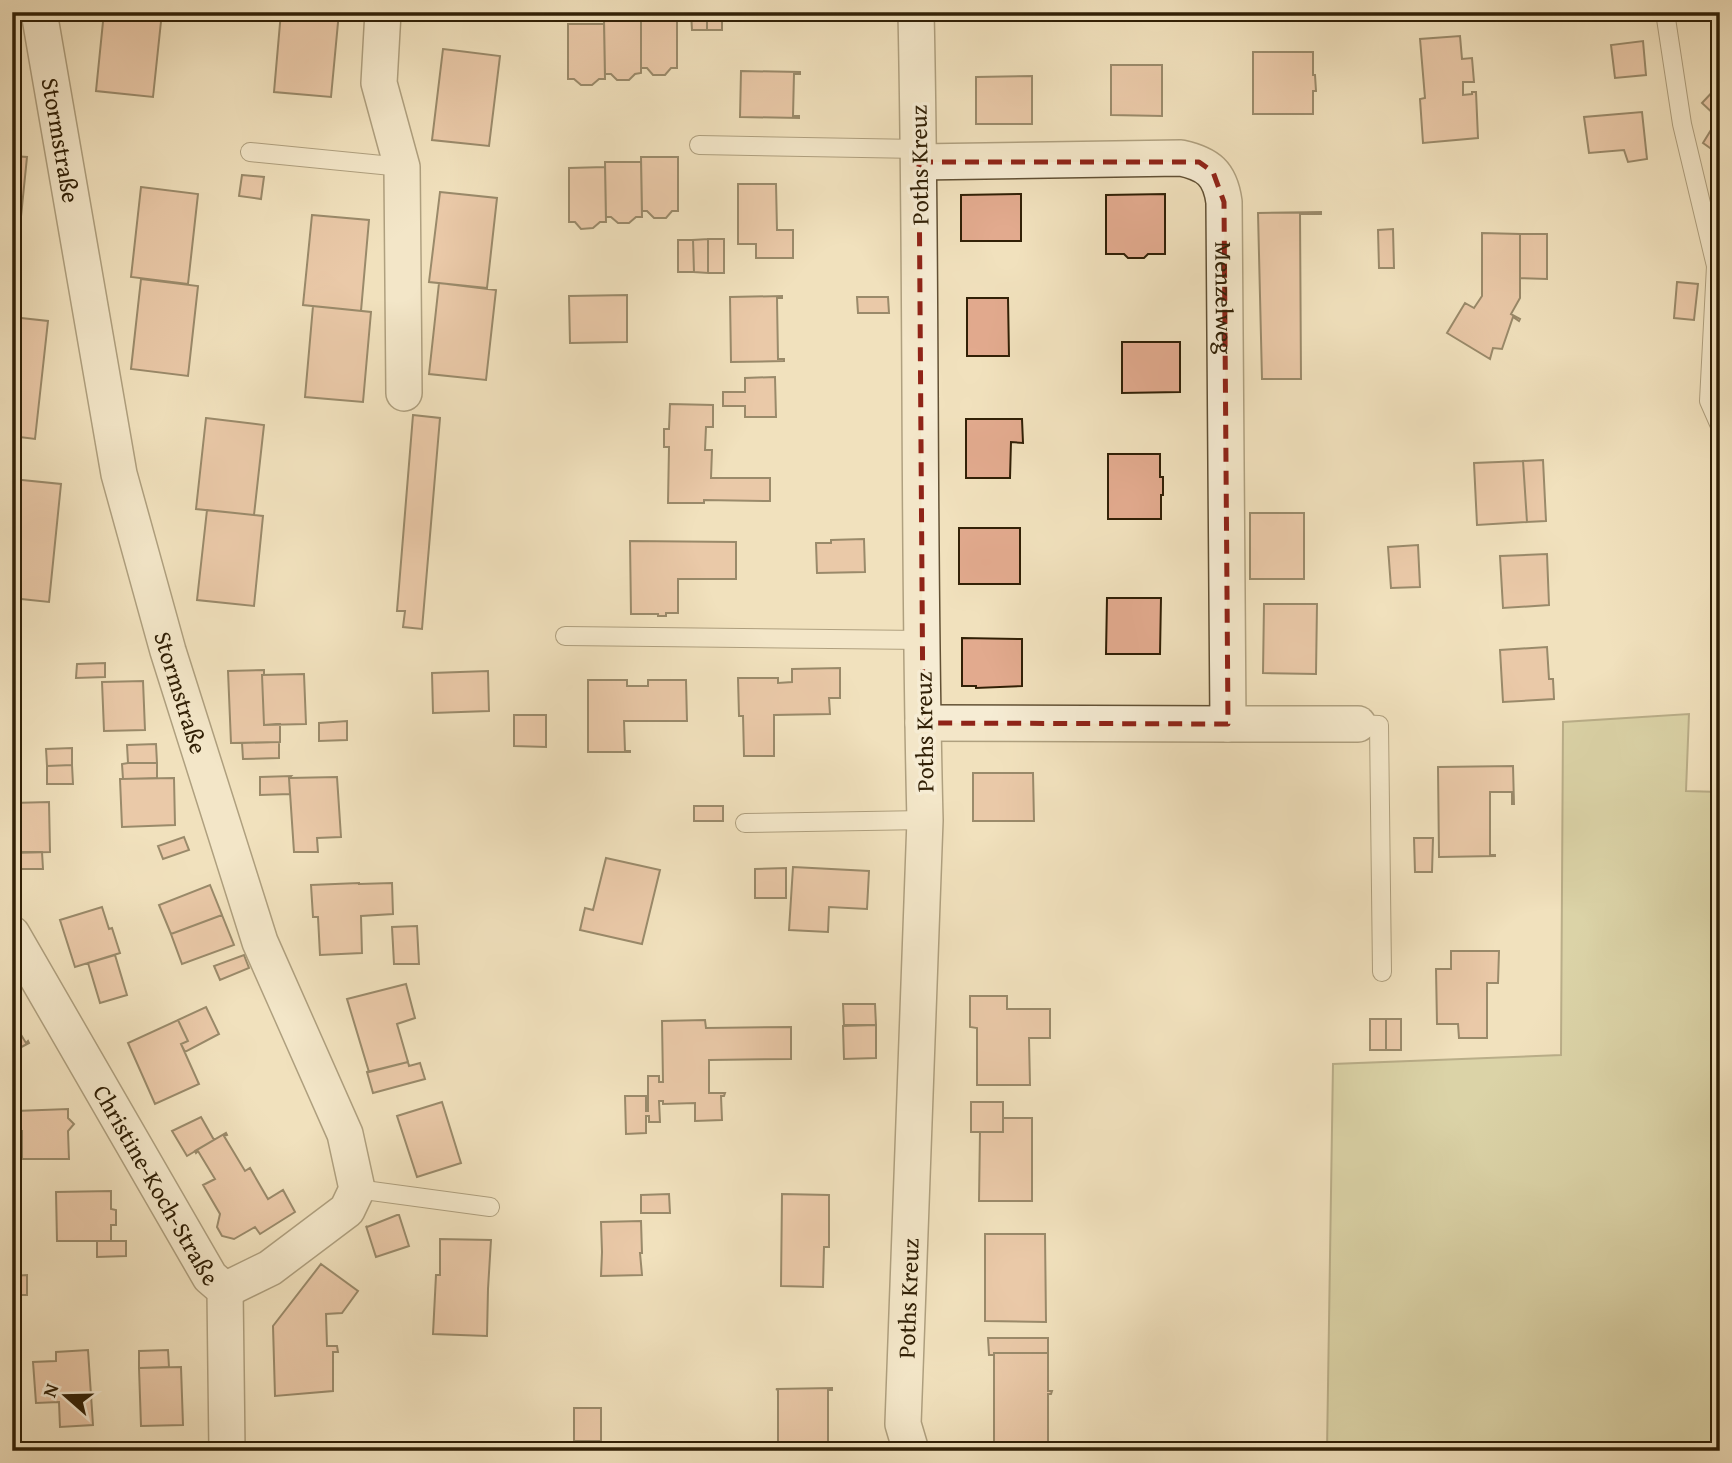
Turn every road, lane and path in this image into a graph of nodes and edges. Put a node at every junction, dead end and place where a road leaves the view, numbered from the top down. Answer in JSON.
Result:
{"nodes":[{"id":1,"x":40,"y":12,"type":"edge"},
{"id":2,"x":383,"y":12,"type":"edge"},
{"id":3,"x":916,"y":12,"type":"edge"},
{"id":4,"x":1665,"y":12,"type":"edge"},
{"id":5,"x":699,"y":145,"type":"dead end"},
{"id":6,"x":250,"y":152,"type":"dead end"},
{"id":7,"x":919,"y":156,"type":"junction"},
{"id":8,"x":402,"y":167,"type":"junction"},
{"id":9,"x":404,"y":393,"type":"dead end"},
{"id":10,"x":1720,"y":426,"type":"edge"},
{"id":11,"x":565,"y":636,"type":"dead end"},
{"id":12,"x":922,"y":640,"type":"junction"},
{"id":13,"x":923,"y":723,"type":"junction"},
{"id":14,"x":1228,"y":724,"type":"junction"},
{"id":15,"x":1358,"y":724,"type":"joint"},
{"id":16,"x":925,"y":820,"type":"junction"},
{"id":17,"x":745,"y":822,"type":"dead end"},
{"id":18,"x":12,"y":934,"type":"edge"},
{"id":19,"x":1382,"y":972,"type":"dead end"},
{"id":20,"x":357,"y":1189,"type":"junction"},
{"id":21,"x":490,"y":1207,"type":"dead end"},
{"id":22,"x":225,"y":1290,"type":"junction"},
{"id":23,"x":227,"y":1451,"type":"edge"},
{"id":24,"x":911,"y":1451,"type":"edge"}],
"edges":[{"from":1,"to":20,"type":"street","name":"Stormstraße"},
{"from":2,"to":8,"type":"street"},
{"from":3,"to":7,"type":"street","name":"Poths Kreuz"},
{"from":4,"to":10,"type":"lane"},
{"from":5,"to":7,"type":"lane"},
{"from":6,"to":8,"type":"lane"},
{"from":7,"to":12,"type":"street","name":"Poths Kreuz"},
{"from":7,"to":14,"type":"street","name":"Menzelweg"},
{"from":8,"to":9,"type":"street"},
{"from":11,"to":12,"type":"lane"},
{"from":12,"to":13,"type":"street","name":"Poths Kreuz"},
{"from":13,"to":14,"type":"street"},
{"from":13,"to":16,"type":"street","name":"Poths Kreuz"},
{"from":14,"to":15,"type":"street"},
{"from":15,"to":19,"type":"lane"},
{"from":16,"to":17,"type":"lane"},
{"from":16,"to":24,"type":"street","name":"Poths Kreuz"},
{"from":18,"to":22,"type":"street","name":"Christine-Koch-Straße"},
{"from":20,"to":21,"type":"lane"},
{"from":20,"to":22,"type":"street"},
{"from":22,"to":23,"type":"street","name":"Christine-Koch-Straße"}]}
